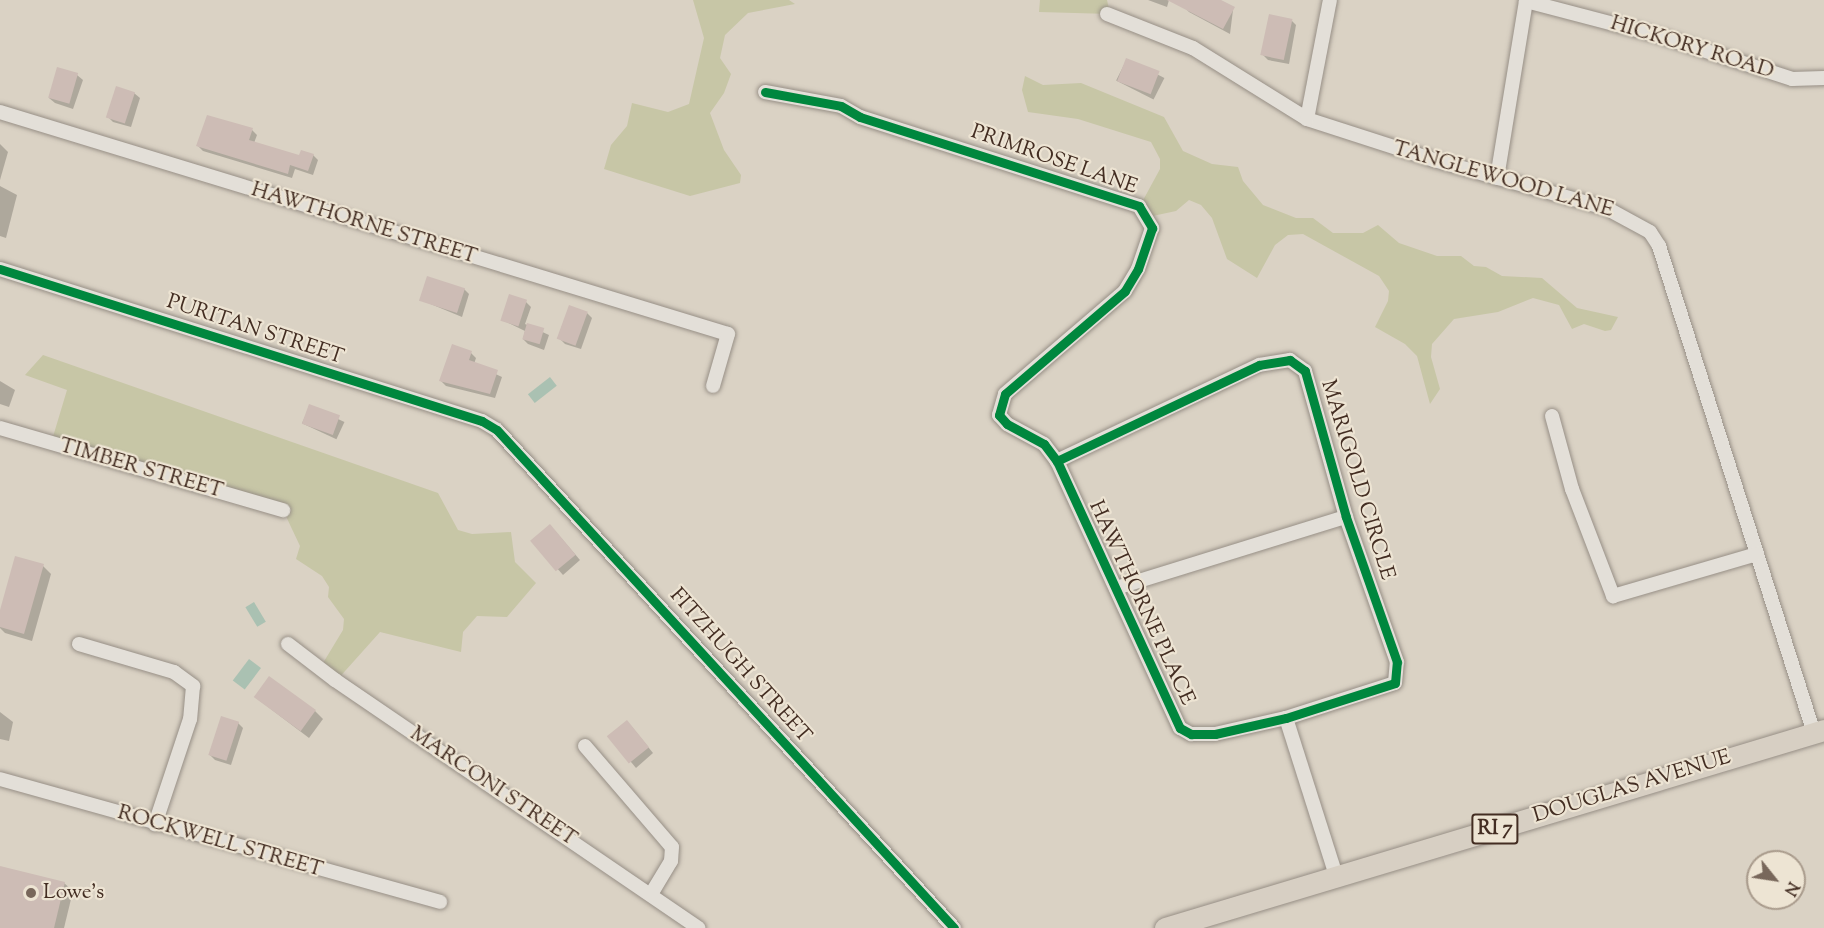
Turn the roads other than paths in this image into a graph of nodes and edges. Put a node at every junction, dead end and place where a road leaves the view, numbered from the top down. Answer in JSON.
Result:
{"nodes":[{"id":1,"x":1330,"y":0,"type":"edge"},
{"id":2,"x":1526,"y":1,"type":"edge"},
{"id":3,"x":1107,"y":14,"type":"dead end"},
{"id":4,"x":1824,"y":78,"type":"edge"},
{"id":5,"x":765,"y":92,"type":"dead end"},
{"id":6,"x":0,"y":112,"type":"edge"},
{"id":7,"x":1306,"y":119,"type":"junction"},
{"id":8,"x":1497,"y":178,"type":"junction"},
{"id":9,"x":0,"y":269,"type":"edge"},
{"id":10,"x":713,"y":386,"type":"dead end"},
{"id":11,"x":999,"y":415,"type":"joint"},
{"id":12,"x":1552,"y":416,"type":"dead end"},
{"id":13,"x":0,"y":429,"type":"edge"},
{"id":14,"x":497,"y":430,"type":"joint"},
{"id":15,"x":1057,"y":461,"type":"junction"},
{"id":16,"x":283,"y":510,"type":"dead end"},
{"id":17,"x":1346,"y":517,"type":"junction"},
{"id":18,"x":1757,"y":554,"type":"junction"},
{"id":19,"x":1116,"y":588,"type":"junction"},
{"id":20,"x":79,"y":644,"type":"dead end"},
{"id":21,"x":288,"y":644,"type":"dead end"},
{"id":22,"x":1286,"y":718,"type":"junction"},
{"id":23,"x":1819,"y":731,"type":"edge"},
{"id":24,"x":585,"y":746,"type":"dead end"},
{"id":25,"x":0,"y":779,"type":"edge"},
{"id":26,"x":155,"y":824,"type":"junction"},
{"id":27,"x":1336,"y":876,"type":"junction"},
{"id":28,"x":651,"y":894,"type":"junction"},
{"id":29,"x":440,"y":902,"type":"dead end"},
{"id":30,"x":699,"y":928,"type":"edge"},
{"id":31,"x":954,"y":928,"type":"edge"},
{"id":32,"x":1166,"y":928,"type":"edge"}],
"edges":[{"from":1,"to":7,"type":"street"},
{"from":2,"to":4,"type":"street","name":"HICKORY ROAD"},
{"from":2,"to":8,"type":"street"},
{"from":3,"to":7,"type":"street","name":"TANGLEWOOD LANE"},
{"from":5,"to":11,"type":"street","name":"PRIMROSE LANE"},
{"from":6,"to":10,"type":"street","name":"HAWTHORNE STREET"},
{"from":7,"to":8,"type":"street","name":"TANGLEWOOD LANE"},
{"from":8,"to":18,"type":"street","name":"TANGLEWOOD LANE"},
{"from":9,"to":14,"type":"street","name":"PURITAN STREET"},
{"from":11,"to":15,"type":"street","name":"HAWTHORNE PLACE"},
{"from":12,"to":18,"type":"street"},
{"from":13,"to":16,"type":"street","name":"TIMBER STREET"},
{"from":14,"to":31,"type":"street","name":"FITZHUGH STREET"},
{"from":15,"to":17,"type":"street","name":"MARIGOLD CIRCLE"},
{"from":15,"to":19,"type":"street","name":"HAWTHORNE PLACE"},
{"from":17,"to":19,"type":"street"},
{"from":17,"to":22,"type":"street","name":"MARIGOLD CIRCLE"},
{"from":18,"to":23,"type":"street","name":"TANGLEWOOD LANE"},
{"from":19,"to":22,"type":"street","name":"HAWTHORNE PLACE"},
{"from":20,"to":26,"type":"street"},
{"from":21,"to":28,"type":"street","name":"MARCONI STREET"},
{"from":22,"to":27,"type":"street"},
{"from":23,"to":27,"type":"main road","name":"DOUGLAS AVENUE","number":"RI 7"},
{"from":24,"to":28,"type":"street"},
{"from":25,"to":26,"type":"street","name":"ROCKWELL STREET"},
{"from":26,"to":29,"type":"street","name":"ROCKWELL STREET"},
{"from":27,"to":32,"type":"main road","name":"DOUGLAS AVENUE","number":"RI 7"},
{"from":28,"to":30,"type":"street","name":"MARCONI STREET"}]}
